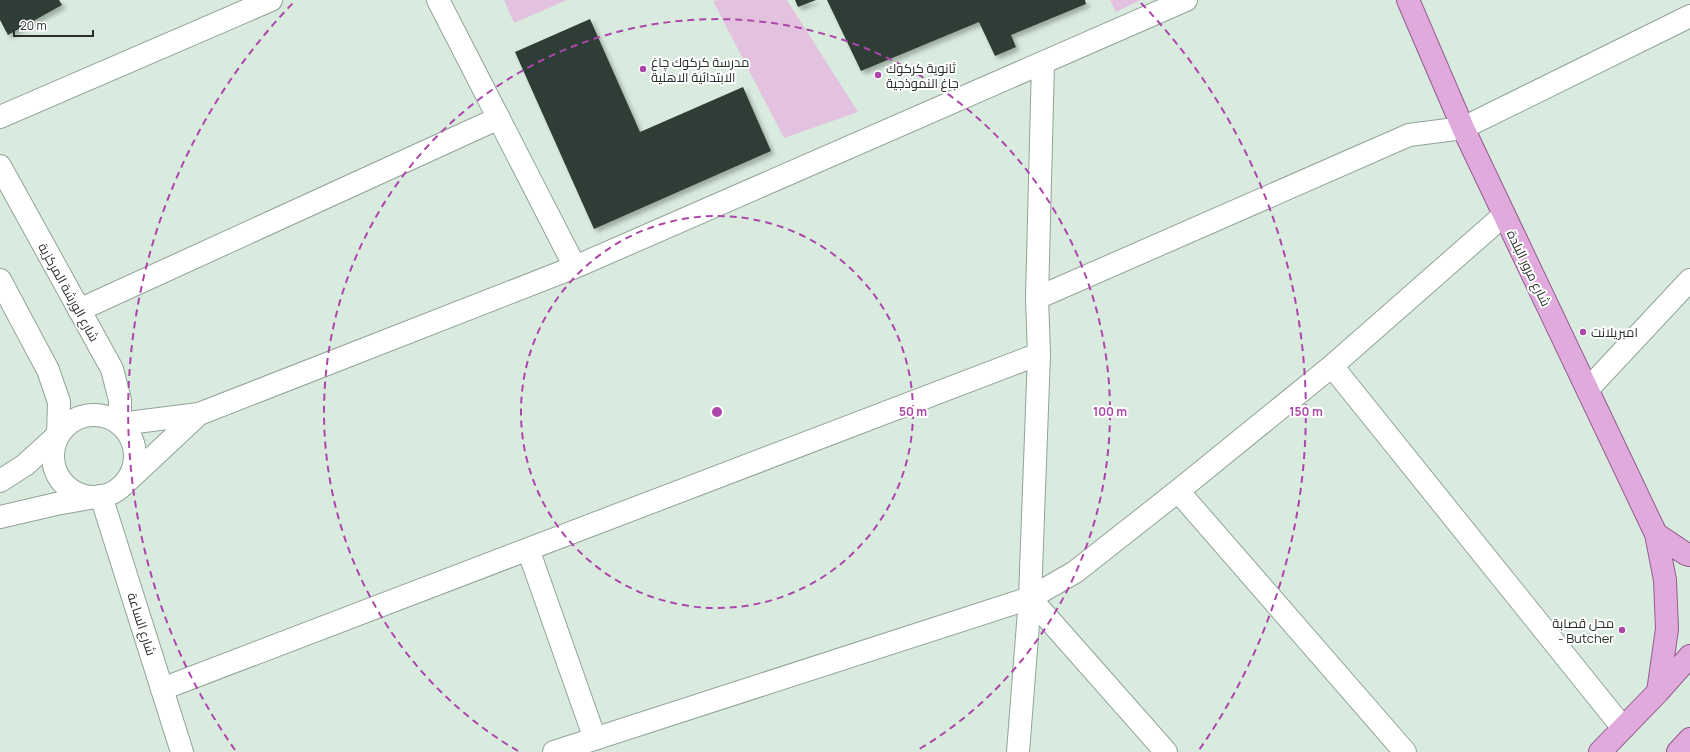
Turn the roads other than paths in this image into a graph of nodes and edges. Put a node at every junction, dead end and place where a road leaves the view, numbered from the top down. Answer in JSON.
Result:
{"nodes":[{"id":1,"x":271,"y":0,"type":"edge"},
{"id":2,"x":438,"y":0,"type":"edge"},
{"id":3,"x":1186,"y":0,"type":"edge"},
{"id":4,"x":1408,"y":0,"type":"edge"},
{"id":5,"x":1690,"y":16,"type":"edge"},
{"id":6,"x":1043,"y":63,"type":"junction"},
{"id":7,"x":0,"y":117,"type":"edge"},
{"id":8,"x":499,"y":118,"type":"junction"},
{"id":9,"x":1462,"y":128,"type":"junction"},
{"id":10,"x":0,"y":166,"type":"edge"},
{"id":11,"x":1504,"y":215,"type":"junction"},
{"id":12,"x":575,"y":267,"type":"junction"},
{"id":13,"x":0,"y":280,"type":"edge"},
{"id":14,"x":1690,"y":280,"type":"edge"},
{"id":15,"x":1037,"y":298,"type":"junction"},
{"id":16,"x":79,"y":310,"type":"junction"},
{"id":17,"x":1039,"y":354,"type":"junction"},
{"id":18,"x":1332,"y":366,"type":"junction"},
{"id":19,"x":1588,"y":389,"type":"junction"},
{"id":20,"x":199,"y":414,"type":"junction"},
{"id":21,"x":120,"y":424,"type":"junction"},
{"id":22,"x":58,"y":435,"type":"junction"},
{"id":23,"x":0,"y":481,"type":"edge"},
{"id":24,"x":122,"y":486,"type":"junction"},
{"id":25,"x":1178,"y":491,"type":"junction"},
{"id":26,"x":101,"y":496,"type":"junction"},
{"id":27,"x":0,"y":517,"type":"edge"},
{"id":28,"x":1656,"y":534,"type":"junction"},
{"id":29,"x":528,"y":549,"type":"junction"},
{"id":30,"x":1690,"y":555,"type":"edge"},
{"id":31,"x":1030,"y":598,"type":"junction"},
{"id":32,"x":1690,"y":656,"type":"edge"},
{"id":33,"x":162,"y":688,"type":"junction"},
{"id":34,"x":1658,"y":692,"type":"junction"},
{"id":35,"x":1624,"y":728,"type":"junction"},
{"id":36,"x":595,"y":739,"type":"junction"},
{"id":37,"x":1690,"y":739,"type":"edge"},
{"id":38,"x":182,"y":752,"type":"edge"},
{"id":39,"x":554,"y":752,"type":"edge"},
{"id":40,"x":1018,"y":752,"type":"edge"},
{"id":41,"x":1166,"y":752,"type":"edge"},
{"id":42,"x":1405,"y":752,"type":"edge"},
{"id":43,"x":1600,"y":752,"type":"edge"},
{"id":44,"x":1678,"y":752,"type":"edge"}],
"edges":[{"from":1,"to":7,"type":"street"},
{"from":2,"to":8,"type":"street"},
{"from":3,"to":6,"type":"street"},
{"from":4,"to":9,"type":"main road","name":"شارع مرور البلدة"},
{"from":5,"to":9,"type":"street"},
{"from":6,"to":12,"type":"street"},
{"from":6,"to":15,"type":"street"},
{"from":8,"to":12,"type":"street"},
{"from":8,"to":16,"type":"street"},
{"from":9,"to":11,"type":"main road","name":"شارع مرور البلدة"},
{"from":9,"to":15,"type":"street"},
{"from":10,"to":16,"type":"street","name":"شارع الورشة المركزية"},
{"from":11,"to":18,"type":"street"},
{"from":11,"to":19,"type":"main road","name":"شارع مرور البلدة"},
{"from":12,"to":20,"type":"street"},
{"from":13,"to":22,"type":"street"},
{"from":14,"to":19,"type":"street"},
{"from":15,"to":17,"type":"street"},
{"from":16,"to":21,"type":"street","name":"شارع الورشة المركزية"},
{"from":17,"to":29,"type":"street"},
{"from":17,"to":31,"type":"street"},
{"from":18,"to":25,"type":"street"},
{"from":18,"to":35,"type":"street"},
{"from":19,"to":28,"type":"main road","name":"شارع مرور البلدة"},
{"from":20,"to":21,"type":"street"},
{"from":20,"to":24,"type":"street"},
{"from":21,"to":22,"type":"street"},
{"from":21,"to":24,"type":"street"},
{"from":22,"to":23,"type":"street"},
{"from":22,"to":26,"type":"street"},
{"from":24,"to":26,"type":"street"},
{"from":25,"to":31,"type":"street"},
{"from":25,"to":42,"type":"street"},
{"from":26,"to":27,"type":"street"},
{"from":26,"to":33,"type":"street","name":"شارع الساعة"},
{"from":28,"to":30,"type":"main road"},
{"from":28,"to":34,"type":"main road","name":"شارع مرور البلدة"},
{"from":29,"to":33,"type":"street"},
{"from":29,"to":36,"type":"street"},
{"from":31,"to":36,"type":"street"},
{"from":31,"to":40,"type":"street"},
{"from":31,"to":41,"type":"street"},
{"from":32,"to":34,"type":"main road"},
{"from":33,"to":38,"type":"street","name":"شارع الساعة"},
{"from":34,"to":35,"type":"main road"},
{"from":35,"to":43,"type":"main road"},
{"from":36,"to":39,"type":"street"},
{"from":37,"to":44,"type":"main road"}]}
